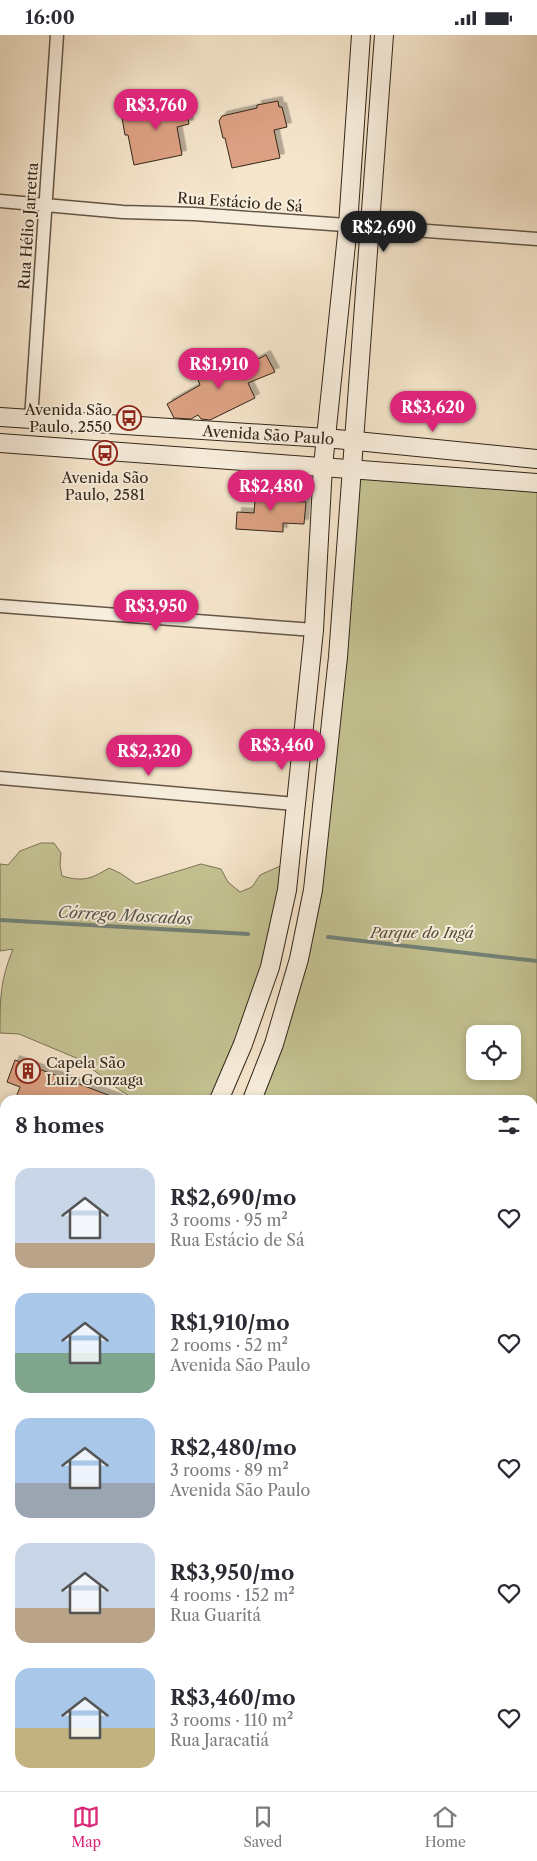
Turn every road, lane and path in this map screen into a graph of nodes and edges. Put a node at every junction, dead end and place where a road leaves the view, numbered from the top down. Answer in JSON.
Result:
{"nodes":[{"id":1,"x":56,"y":35,"type":"edge"},
{"id":2,"x":361,"y":35,"type":"edge"},
{"id":3,"x":384,"y":35,"type":"edge"},
{"id":4,"x":0,"y":201,"type":"edge"},
{"id":5,"x":46,"y":204,"type":"junction"},
{"id":6,"x":348,"y":225,"type":"junction"},
{"id":7,"x":370,"y":226,"type":"junction"},
{"id":8,"x":537,"y":239,"type":"edge"},
{"id":9,"x":0,"y":417,"type":"edge"},
{"id":10,"x":31,"y":419,"type":"junction"},
{"id":11,"x":326,"y":438,"type":"junction"},
{"id":12,"x":354,"y":441,"type":"junction"},
{"id":13,"x":0,"y":443,"type":"edge"},
{"id":14,"x":537,"y":459,"type":"edge"},
{"id":15,"x":323,"y":466,"type":"junction"},
{"id":16,"x":351,"y":469,"type":"junction"},
{"id":17,"x":537,"y":483,"type":"edge"},
{"id":18,"x":0,"y":606,"type":"edge"},
{"id":19,"x":314,"y":630,"type":"junction"},
{"id":20,"x":0,"y":778,"type":"edge"},
{"id":21,"x":295,"y":804,"type":"junction"},
{"id":22,"x":221,"y":1095,"type":"edge"},
{"id":23,"x":254,"y":1095,"type":"edge"}],
"edges":[{"from":1,"to":5,"type":"street","name":"Rua Hélio Jarretta"},
{"from":2,"to":6,"type":"main road"},
{"from":3,"to":7,"type":"main road"},
{"from":4,"to":5,"type":"street","name":"Rua Estácio de Sá"},
{"from":5,"to":6,"type":"street","name":"Rua Estácio de Sá"},
{"from":5,"to":10,"type":"street","name":"Rua Hélio Jarretta"},
{"from":6,"to":7,"type":"street","name":"Rua Estácio de Sá"},
{"from":6,"to":11,"type":"main road"},
{"from":7,"to":8,"type":"street","name":"Rua Estácio de Sá"},
{"from":7,"to":12,"type":"main road"},
{"from":9,"to":10,"type":"main road","name":"Avenida São Paulo"},
{"from":10,"to":11,"type":"main road","name":"Avenida São Paulo"},
{"from":11,"to":12,"type":"main road","name":"Avenida São Paulo"},
{"from":11,"to":15,"type":"main road"},
{"from":12,"to":14,"type":"main road","name":"Avenida São Paulo"},
{"from":12,"to":16,"type":"main road"},
{"from":13,"to":15,"type":"main road","name":"Avenida São Paulo"},
{"from":15,"to":16,"type":"main road","name":"Avenida São Paulo"},
{"from":15,"to":19,"type":"main road"},
{"from":16,"to":17,"type":"main road","name":"Avenida São Paulo"},
{"from":16,"to":23,"type":"main road"},
{"from":18,"to":19,"type":"street"},
{"from":19,"to":21,"type":"main road"},
{"from":20,"to":21,"type":"street"},
{"from":21,"to":22,"type":"main road"}]}
